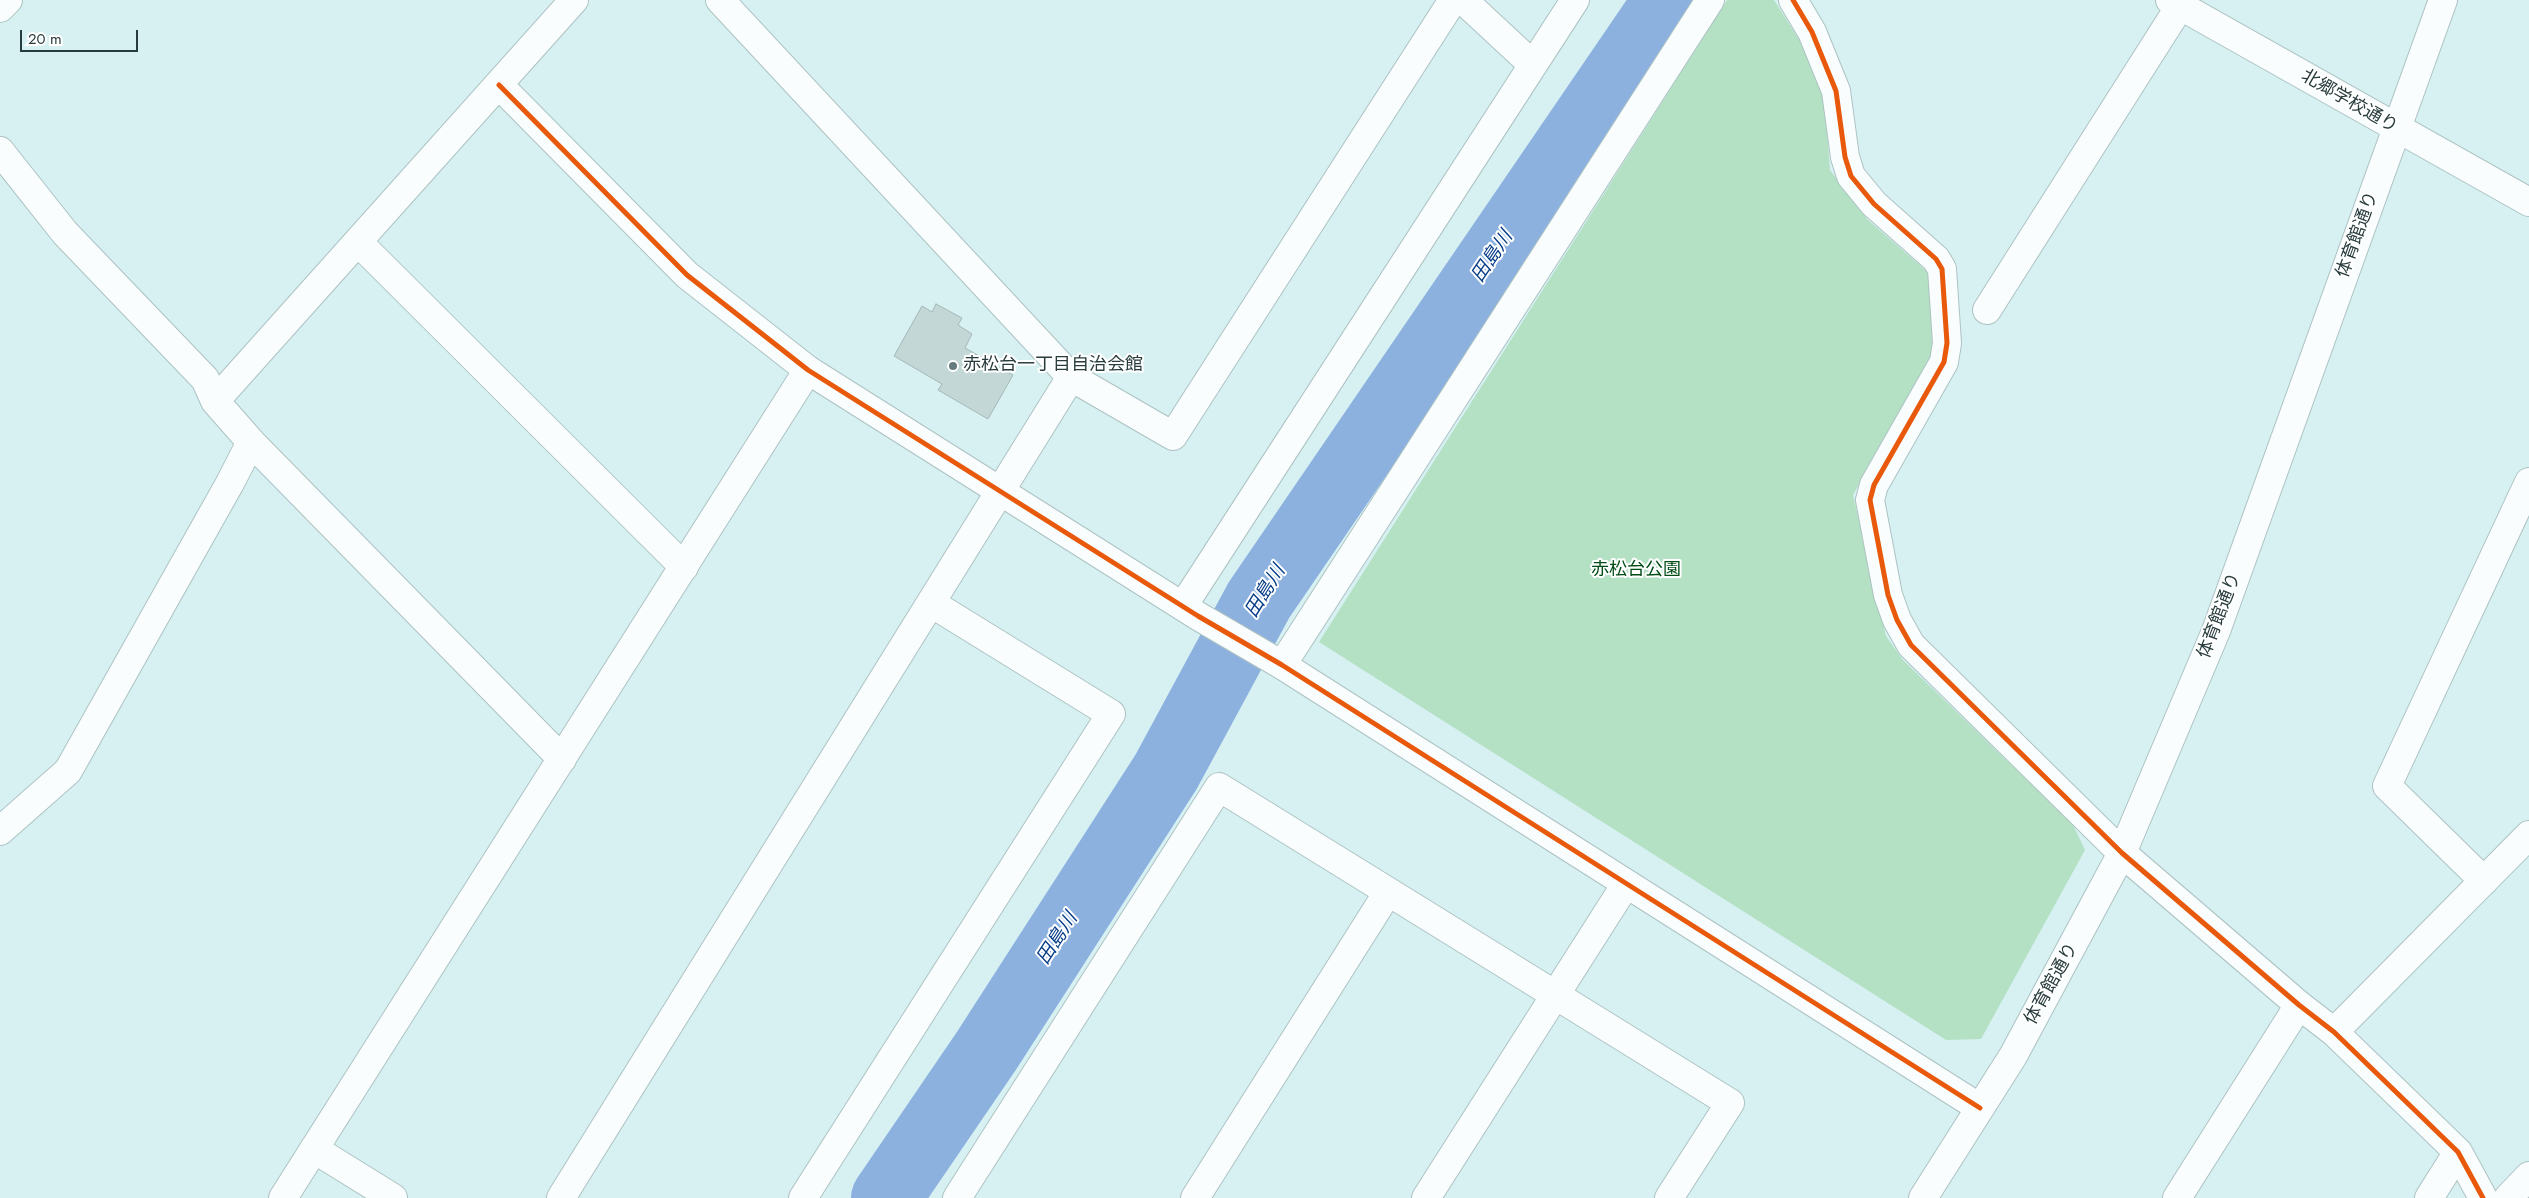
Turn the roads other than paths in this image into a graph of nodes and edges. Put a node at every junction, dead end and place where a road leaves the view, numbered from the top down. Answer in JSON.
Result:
{"nodes":[{"id":1,"x":8,"y":0,"type":"edge"},
{"id":2,"x":574,"y":0,"type":"edge"},
{"id":3,"x":720,"y":0,"type":"edge"},
{"id":4,"x":1453,"y":0,"type":"edge"},
{"id":5,"x":1463,"y":0,"type":"edge"},
{"id":6,"x":1575,"y":0,"type":"edge"},
{"id":7,"x":1710,"y":0,"type":"edge"},
{"id":8,"x":1793,"y":0,"type":"edge"},
{"id":9,"x":2443,"y":0,"type":"edge"},
{"id":10,"x":2175,"y":3,"type":"edge"},
{"id":11,"x":0,"y":8,"type":"edge"},
{"id":12,"x":1533,"y":65,"type":"junction"},
{"id":13,"x":499,"y":85,"type":"junction"},
{"id":14,"x":2398,"y":130,"type":"junction"},
{"id":15,"x":0,"y":151,"type":"edge"},
{"id":16,"x":2529,"y":202,"type":"edge"},
{"id":17,"x":358,"y":242,"type":"junction"},
{"id":18,"x":1986,"y":310,"type":"dead end"},
{"id":19,"x":808,"y":370,"type":"junction"},
{"id":20,"x":1072,"y":376,"type":"junction"},
{"id":21,"x":214,"y":401,"type":"junction"},
{"id":22,"x":251,"y":442,"type":"junction"},
{"id":23,"x":2529,"y":482,"type":"edge"},
{"id":24,"x":1000,"y":490,"type":"junction"},
{"id":25,"x":684,"y":567,"type":"junction"},
{"id":26,"x":931,"y":603,"type":"junction"},
{"id":27,"x":1190,"y":611,"type":"junction"},
{"id":28,"x":1277,"y":662,"type":"junction"},
{"id":29,"x":562,"y":759,"type":"junction"},
{"id":30,"x":0,"y":831,"type":"edge"},
{"id":31,"x":2529,"y":836,"type":"edge"},
{"id":32,"x":2122,"y":853,"type":"junction"},
{"id":33,"x":2484,"y":881,"type":"junction"},
{"id":34,"x":1626,"y":884,"type":"junction"},
{"id":35,"x":1388,"y":892,"type":"junction"},
{"id":36,"x":1555,"y":994,"type":"junction"},
{"id":37,"x":2298,"y":1005,"type":"junction"},
{"id":38,"x":2334,"y":1032,"type":"junction"},
{"id":39,"x":1980,"y":1108,"type":"junction"},
{"id":40,"x":314,"y":1149,"type":"junction"},
{"id":41,"x":2458,"y":1152,"type":"junction"},
{"id":42,"x":2529,"y":1176,"type":"edge"},
{"id":43,"x":283,"y":1198,"type":"edge"},
{"id":44,"x":393,"y":1198,"type":"edge"},
{"id":45,"x":561,"y":1198,"type":"edge"},
{"id":46,"x":803,"y":1198,"type":"edge"},
{"id":47,"x":957,"y":1198,"type":"edge"},
{"id":48,"x":1195,"y":1198,"type":"edge"},
{"id":49,"x":1426,"y":1198,"type":"edge"},
{"id":50,"x":1669,"y":1198,"type":"edge"},
{"id":51,"x":1923,"y":1198,"type":"edge"},
{"id":52,"x":2177,"y":1198,"type":"edge"},
{"id":53,"x":2429,"y":1198,"type":"edge"},
{"id":54,"x":2483,"y":1198,"type":"edge"},
{"id":55,"x":2508,"y":1198,"type":"edge"}],
"edges":[{"from":1,"to":11,"type":"street"},
{"from":2,"to":13,"type":"street"},
{"from":3,"to":20,"type":"street"},
{"from":4,"to":20,"type":"street"},
{"from":5,"to":12,"type":"street"},
{"from":6,"to":12,"type":"street"},
{"from":7,"to":28,"type":"street"},
{"from":8,"to":32,"type":"street"},
{"from":9,"to":14,"type":"street","name":"体育館通り"},
{"from":10,"to":14,"type":"street","name":"北郷学校通り"},
{"from":10,"to":18,"type":"street"},
{"from":12,"to":27,"type":"street"},
{"from":13,"to":17,"type":"street"},
{"from":13,"to":19,"type":"street"},
{"from":14,"to":16,"type":"street","name":"北郷学校通り"},
{"from":14,"to":32,"type":"street","name":"体育館通り"},
{"from":15,"to":21,"type":"street"},
{"from":17,"to":21,"type":"street"},
{"from":17,"to":25,"type":"street"},
{"from":19,"to":24,"type":"street"},
{"from":19,"to":25,"type":"street"},
{"from":20,"to":24,"type":"street"},
{"from":21,"to":22,"type":"street"},
{"from":22,"to":29,"type":"street"},
{"from":22,"to":30,"type":"street"},
{"from":23,"to":33,"type":"street"},
{"from":24,"to":26,"type":"street"},
{"from":24,"to":27,"type":"street"},
{"from":25,"to":29,"type":"street"},
{"from":26,"to":45,"type":"street"},
{"from":26,"to":46,"type":"street"},
{"from":27,"to":28,"type":"street"},
{"from":28,"to":34,"type":"street"},
{"from":29,"to":40,"type":"street"},
{"from":31,"to":33,"type":"street"},
{"from":32,"to":37,"type":"street"},
{"from":32,"to":39,"type":"street","name":"体育館通り"},
{"from":33,"to":38,"type":"street"},
{"from":34,"to":36,"type":"street"},
{"from":34,"to":39,"type":"street"},
{"from":35,"to":36,"type":"street"},
{"from":35,"to":47,"type":"street"},
{"from":35,"to":48,"type":"street"},
{"from":36,"to":49,"type":"street"},
{"from":36,"to":50,"type":"street"},
{"from":37,"to":38,"type":"street"},
{"from":37,"to":52,"type":"street"},
{"from":38,"to":41,"type":"street"},
{"from":39,"to":51,"type":"street","name":"体育館通り"},
{"from":40,"to":43,"type":"street"},
{"from":40,"to":44,"type":"street"},
{"from":41,"to":53,"type":"street"},
{"from":41,"to":54,"type":"street"},
{"from":42,"to":55,"type":"street"}]}
